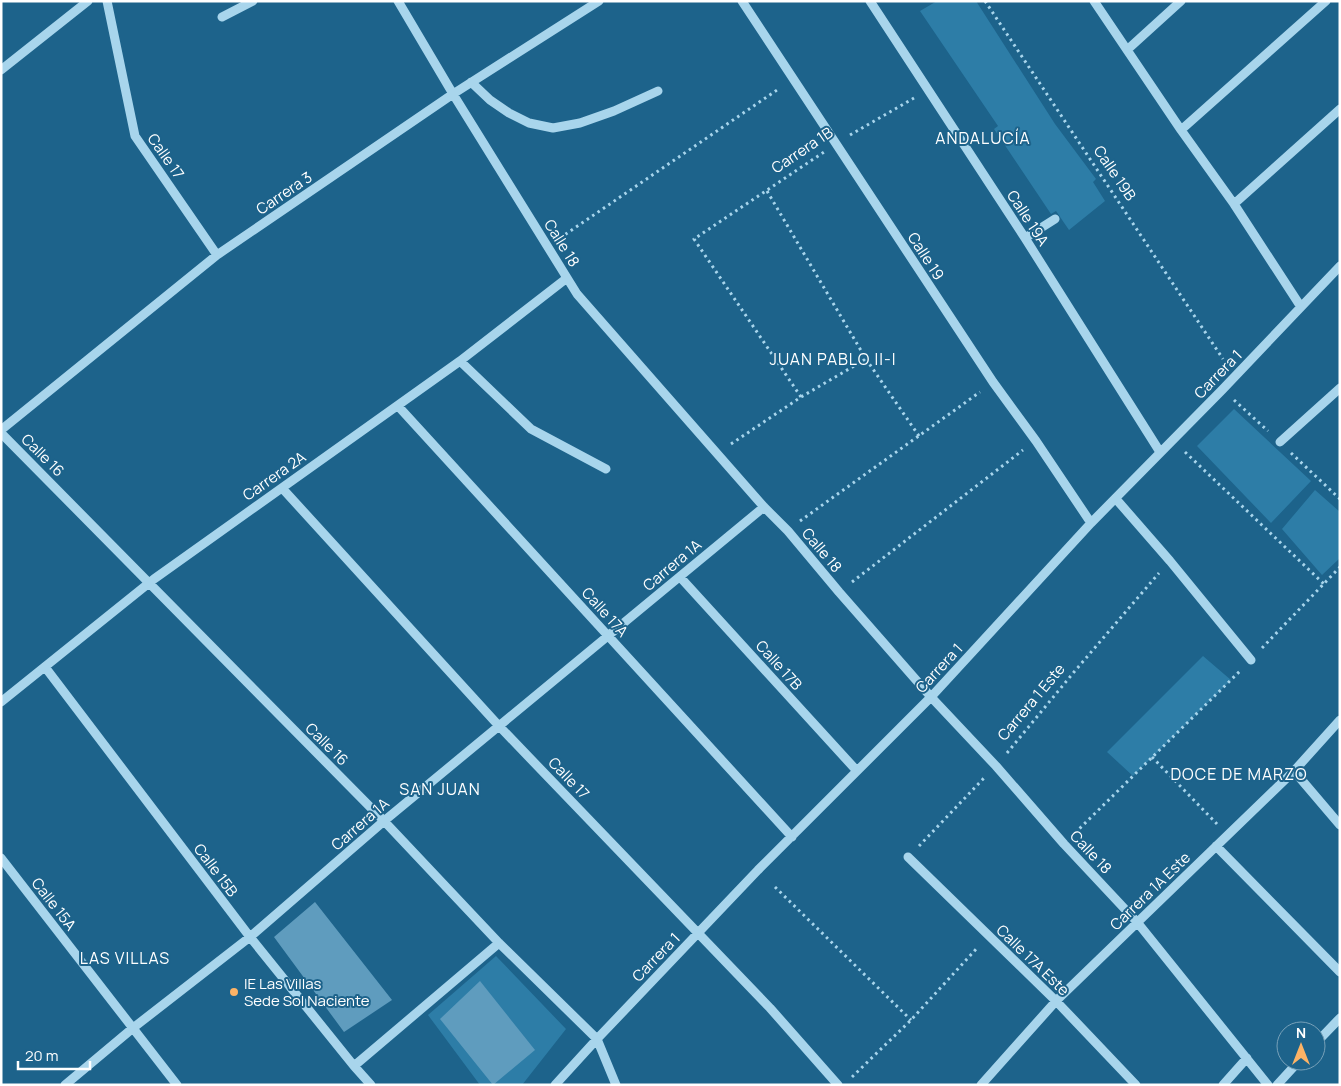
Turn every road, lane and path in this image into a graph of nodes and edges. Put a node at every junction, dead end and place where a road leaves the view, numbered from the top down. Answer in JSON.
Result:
{"nodes":[{"id":1,"x":88,"y":1,"type":"edge"},
{"id":2,"x":107,"y":1,"type":"edge"},
{"id":3,"x":252,"y":1,"type":"edge"},
{"id":4,"x":398,"y":1,"type":"edge"},
{"id":5,"x":599,"y":1,"type":"edge"},
{"id":6,"x":742,"y":1,"type":"edge"},
{"id":7,"x":870,"y":1,"type":"edge"},
{"id":8,"x":985,"y":1,"type":"edge"},
{"id":9,"x":1094,"y":1,"type":"edge"},
{"id":10,"x":1181,"y":1,"type":"edge"},
{"id":11,"x":1326,"y":1,"type":"edge"},
{"id":12,"x":222,"y":17,"type":"dead end"},
{"id":13,"x":1127,"y":50,"type":"junction"},
{"id":14,"x":1,"y":70,"type":"edge"},
{"id":15,"x":793,"y":79,"type":"junction"},
{"id":16,"x":471,"y":82,"type":"junction"},
{"id":17,"x":927,"y":90,"type":"junction"},
{"id":18,"x":658,"y":91,"type":"dead end"},
{"id":19,"x":453,"y":94,"type":"junction"},
{"id":20,"x":1340,"y":110,"type":"edge"},
{"id":21,"x":1181,"y":130,"type":"junction"},
{"id":22,"x":835,"y":144,"type":"junction"},
{"id":23,"x":767,"y":191,"type":"junction"},
{"id":24,"x":1234,"y":204,"type":"junction"},
{"id":25,"x":1055,"y":219,"type":"dead end"},
{"id":26,"x":1025,"y":238,"type":"junction"},
{"id":27,"x":548,"y":247,"type":"junction"},
{"id":28,"x":217,"y":255,"type":"junction"},
{"id":29,"x":1340,"y":266,"type":"edge"},
{"id":30,"x":567,"y":278,"type":"junction"},
{"id":31,"x":1301,"y":307,"type":"junction"},
{"id":32,"x":866,"y":359,"type":"junction"},
{"id":33,"x":1223,"y":359,"type":"dead end"},
{"id":34,"x":460,"y":361,"type":"junction"},
{"id":35,"x":993,"y":382,"type":"junction"},
{"id":36,"x":1340,"y":388,"type":"edge"},
{"id":37,"x":802,"y":397,"type":"junction"},
{"id":38,"x":398,"y":406,"type":"junction"},
{"id":39,"x":1,"y":431,"type":"edge"},
{"id":40,"x":919,"y":436,"type":"junction"},
{"id":41,"x":1173,"y":438,"type":"junction"},
{"id":42,"x":1036,"y":441,"type":"junction"},
{"id":43,"x":1280,"y":442,"type":"dead end"},
{"id":44,"x":1160,"y":452,"type":"junction"},
{"id":45,"x":717,"y":453,"type":"junction"},
{"id":46,"x":606,"y":469,"type":"dead end"},
{"id":47,"x":282,"y":488,"type":"junction"},
{"id":48,"x":1116,"y":499,"type":"junction"},
{"id":49,"x":764,"y":507,"type":"junction"},
{"id":50,"x":1091,"y":524,"type":"junction"},
{"id":51,"x":788,"y":531,"type":"junction"},
{"id":52,"x":1170,"y":561,"type":"junction"},
{"id":53,"x":680,"y":577,"type":"junction"},
{"id":54,"x":149,"y":583,"type":"junction"},
{"id":55,"x":1324,"y":584,"type":"dead end"},
{"id":56,"x":839,"y":592,"type":"junction"},
{"id":57,"x":609,"y":636,"type":"junction"},
{"id":58,"x":1251,"y":660,"type":"dead end"},
{"id":59,"x":45,"y":667,"type":"junction"},
{"id":60,"x":931,"y":697,"type":"junction"},
{"id":61,"x":1,"y":702,"type":"edge"},
{"id":62,"x":1340,"y":720,"type":"edge"},
{"id":63,"x":499,"y":726,"type":"junction"},
{"id":64,"x":1166,"y":744,"type":"dead end"},
{"id":65,"x":1152,"y":757,"type":"junction"},
{"id":66,"x":996,"y":766,"type":"junction"},
{"id":67,"x":857,"y":771,"type":"junction"},
{"id":68,"x":1294,"y":771,"type":"junction"},
{"id":69,"x":384,"y":821,"type":"junction"},
{"id":70,"x":1340,"y":825,"type":"edge"},
{"id":71,"x":1228,"y":835,"type":"junction"},
{"id":72,"x":792,"y":837,"type":"junction"},
{"id":73,"x":1064,"y":844,"type":"junction"},
{"id":74,"x":1216,"y":846,"type":"junction"},
{"id":75,"x":908,"y":857,"type":"joint"},
{"id":76,"x":1,"y":858,"type":"edge"},
{"id":77,"x":775,"y":887,"type":"dead end"},
{"id":78,"x":1138,"y":922,"type":"junction"},
{"id":79,"x":699,"y":933,"type":"junction"},
{"id":80,"x":989,"y":936,"type":"junction"},
{"id":81,"x":250,"y":937,"type":"junction"},
{"id":82,"x":499,"y":942,"type":"junction"},
{"id":83,"x":1340,"y":972,"type":"edge"},
{"id":84,"x":1056,"y":1002,"type":"junction"},
{"id":85,"x":1340,"y":1018,"type":"edge"},
{"id":86,"x":910,"y":1020,"type":"junction"},
{"id":87,"x":134,"y":1028,"type":"junction"},
{"id":88,"x":1326,"y":1033,"type":"edge"},
{"id":89,"x":597,"y":1039,"type":"junction"},
{"id":90,"x":1247,"y":1058,"type":"junction"},
{"id":91,"x":354,"y":1066,"type":"junction"},
{"id":92,"x":1290,"y":1071,"type":"edge"},
{"id":93,"x":851,"y":1078,"type":"dead end"},
{"id":94,"x":1131,"y":1083,"type":"edge"},
{"id":95,"x":66,"y":1085,"type":"edge"},
{"id":96,"x":177,"y":1085,"type":"edge"},
{"id":97,"x":371,"y":1085,"type":"edge"},
{"id":98,"x":555,"y":1085,"type":"edge"},
{"id":99,"x":616,"y":1085,"type":"edge"},
{"id":100,"x":838,"y":1085,"type":"edge"},
{"id":101,"x":981,"y":1085,"type":"edge"},
{"id":102,"x":1223,"y":1085,"type":"edge"},
{"id":103,"x":1268,"y":1085,"type":"edge"},
{"id":104,"x":1277,"y":1085,"type":"edge"}],
"edges":[{"from":1,"to":14,"type":"street"},
{"from":2,"to":28,"type":"street","name":"Calle 17"},
{"from":3,"to":12,"type":"street"},
{"from":4,"to":19,"type":"street","name":"Calle 18"},
{"from":5,"to":16,"type":"street","name":"Carrera 3"},
{"from":6,"to":15,"type":"street","name":"Calle 19"},
{"from":7,"to":17,"type":"street","name":"Calle 19A"},
{"from":8,"to":33,"type":"path","name":"Calle 19B"},
{"from":9,"to":13,"type":"street"},
{"from":10,"to":13,"type":"street"},
{"from":11,"to":21,"type":"street"},
{"from":13,"to":21,"type":"street"},
{"from":15,"to":22,"type":"street","name":"Calle 19"},
{"from":15,"to":27,"type":"path"},
{"from":16,"to":18,"type":"street"},
{"from":16,"to":19,"type":"street","name":"Carrera 3"},
{"from":17,"to":22,"type":"path","name":"Carrera 1B"},
{"from":17,"to":26,"type":"street","name":"Calle 19A"},
{"from":19,"to":27,"type":"street","name":"Calle 18"},
{"from":19,"to":28,"type":"street","name":"Carrera 3"},
{"from":20,"to":24,"type":"street"},
{"from":21,"to":24,"type":"street"},
{"from":22,"to":23,"type":"path","name":"Carrera 1B"},
{"from":22,"to":35,"type":"street","name":"Calle 19"},
{"from":23,"to":32,"type":"path"},
{"from":23,"to":37,"type":"path","name":"Carrera 1B"},
{"from":24,"to":31,"type":"street"},
{"from":25,"to":26,"type":"street"},
{"from":26,"to":44,"type":"street","name":"Calle 19A"},
{"from":27,"to":30,"type":"street","name":"Calle 18"},
{"from":28,"to":39,"type":"street","name":"Carrera 3"},
{"from":29,"to":31,"type":"street","name":"Carrera 1"},
{"from":30,"to":34,"type":"street","name":"Carrera 2A"},
{"from":30,"to":45,"type":"street","name":"Calle 18"},
{"from":31,"to":41,"type":"street","name":"Carrera 1"},
{"from":32,"to":37,"type":"path"},
{"from":32,"to":40,"type":"path"},
{"from":34,"to":38,"type":"street","name":"Carrera 2A"},
{"from":34,"to":46,"type":"street"},
{"from":35,"to":40,"type":"path"},
{"from":35,"to":42,"type":"street","name":"Calle 19"},
{"from":36,"to":43,"type":"street"},
{"from":37,"to":45,"type":"path"},
{"from":38,"to":47,"type":"street","name":"Carrera 2A"},
{"from":38,"to":57,"type":"street","name":"Calle 17A"},
{"from":39,"to":54,"type":"street","name":"Calle 16"},
{"from":40,"to":51,"type":"path"},
{"from":41,"to":44,"type":"street","name":"Carrera 1"},
{"from":41,"to":55,"type":"path"},
{"from":42,"to":50,"type":"street","name":"Calle 19"},
{"from":42,"to":56,"type":"path"},
{"from":44,"to":48,"type":"street","name":"Carrera 1"},
{"from":45,"to":49,"type":"street","name":"Calle 18"},
{"from":47,"to":54,"type":"street","name":"Carrera 2A"},
{"from":47,"to":63,"type":"street","name":"Calle 17"},
{"from":48,"to":50,"type":"street","name":"Carrera 1"},
{"from":48,"to":52,"type":"street"},
{"from":49,"to":51,"type":"street","name":"Calle 18"},
{"from":49,"to":53,"type":"street","name":"Carrera 1A"},
{"from":50,"to":60,"type":"street","name":"Carrera 1"},
{"from":51,"to":56,"type":"street","name":"Calle 18"},
{"from":52,"to":58,"type":"street"},
{"from":52,"to":66,"type":"path","name":"Carrera 1 Este"},
{"from":53,"to":57,"type":"street","name":"Carrera 1A"},
{"from":53,"to":67,"type":"street","name":"Calle 17B"},
{"from":54,"to":59,"type":"street","name":"Carrera 2A"},
{"from":54,"to":69,"type":"street","name":"Calle 16"},
{"from":56,"to":60,"type":"street","name":"Calle 18"},
{"from":57,"to":63,"type":"street","name":"Carrera 1A"},
{"from":57,"to":72,"type":"street","name":"Calle 17A"},
{"from":59,"to":61,"type":"street","name":"Carrera 2A"},
{"from":59,"to":81,"type":"street","name":"Calle 15B"},
{"from":60,"to":66,"type":"street","name":"Calle 18"},
{"from":60,"to":67,"type":"street","name":"Carrera 1"},
{"from":62,"to":68,"type":"street","name":"Carrera 1A Este"},
{"from":63,"to":69,"type":"street","name":"Carrera 1A"},
{"from":63,"to":79,"type":"street","name":"Calle 17"},
{"from":64,"to":65,"type":"path"},
{"from":65,"to":71,"type":"path"},
{"from":65,"to":73,"type":"path"},
{"from":66,"to":73,"type":"street","name":"Calle 18"},
{"from":66,"to":75,"type":"path","name":"Carrera 1 Este"},
{"from":67,"to":72,"type":"street","name":"Carrera 1"},
{"from":68,"to":70,"type":"street"},
{"from":68,"to":71,"type":"street","name":"Carrera 1A Este"},
{"from":69,"to":81,"type":"street","name":"Carrera 1A"},
{"from":69,"to":82,"type":"street","name":"Calle 16"},
{"from":71,"to":74,"type":"street","name":"Carrera 1A Este"},
{"from":72,"to":79,"type":"street","name":"Carrera 1"},
{"from":73,"to":78,"type":"street","name":"Calle 18"},
{"from":74,"to":78,"type":"street","name":"Carrera 1A Este"},
{"from":74,"to":83,"type":"street"},
{"from":75,"to":80,"type":"street","name":"Calle 17A Este"},
{"from":76,"to":87,"type":"street","name":"Calle 15A"},
{"from":77,"to":86,"type":"path"},
{"from":78,"to":84,"type":"street","name":"Carrera 1A Este"},
{"from":78,"to":90,"type":"street","name":"Calle 18"},
{"from":79,"to":89,"type":"street","name":"Carrera 1"},
{"from":79,"to":100,"type":"street","name":"Calle 17"},
{"from":80,"to":84,"type":"street","name":"Calle 17A Este"},
{"from":80,"to":86,"type":"path"},
{"from":81,"to":87,"type":"street","name":"Carrera 1A"},
{"from":81,"to":91,"type":"street","name":"Calle 15B"},
{"from":82,"to":89,"type":"street","name":"Calle 16"},
{"from":82,"to":91,"type":"street"},
{"from":84,"to":94,"type":"street","name":"Calle 17A Este"},
{"from":84,"to":101,"type":"street","name":"Carrera 1A Este"},
{"from":85,"to":88,"type":"street"},
{"from":86,"to":93,"type":"path"},
{"from":87,"to":95,"type":"street","name":"Carrera 1A"},
{"from":87,"to":96,"type":"street","name":"Calle 15A"},
{"from":89,"to":98,"type":"street","name":"Carrera 1"},
{"from":89,"to":99,"type":"street","name":"Calle 16"},
{"from":90,"to":102,"type":"street"},
{"from":90,"to":103,"type":"street","name":"Calle 18"},
{"from":91,"to":97,"type":"street","name":"Calle 15B"},
{"from":92,"to":104,"type":"street"}]}
